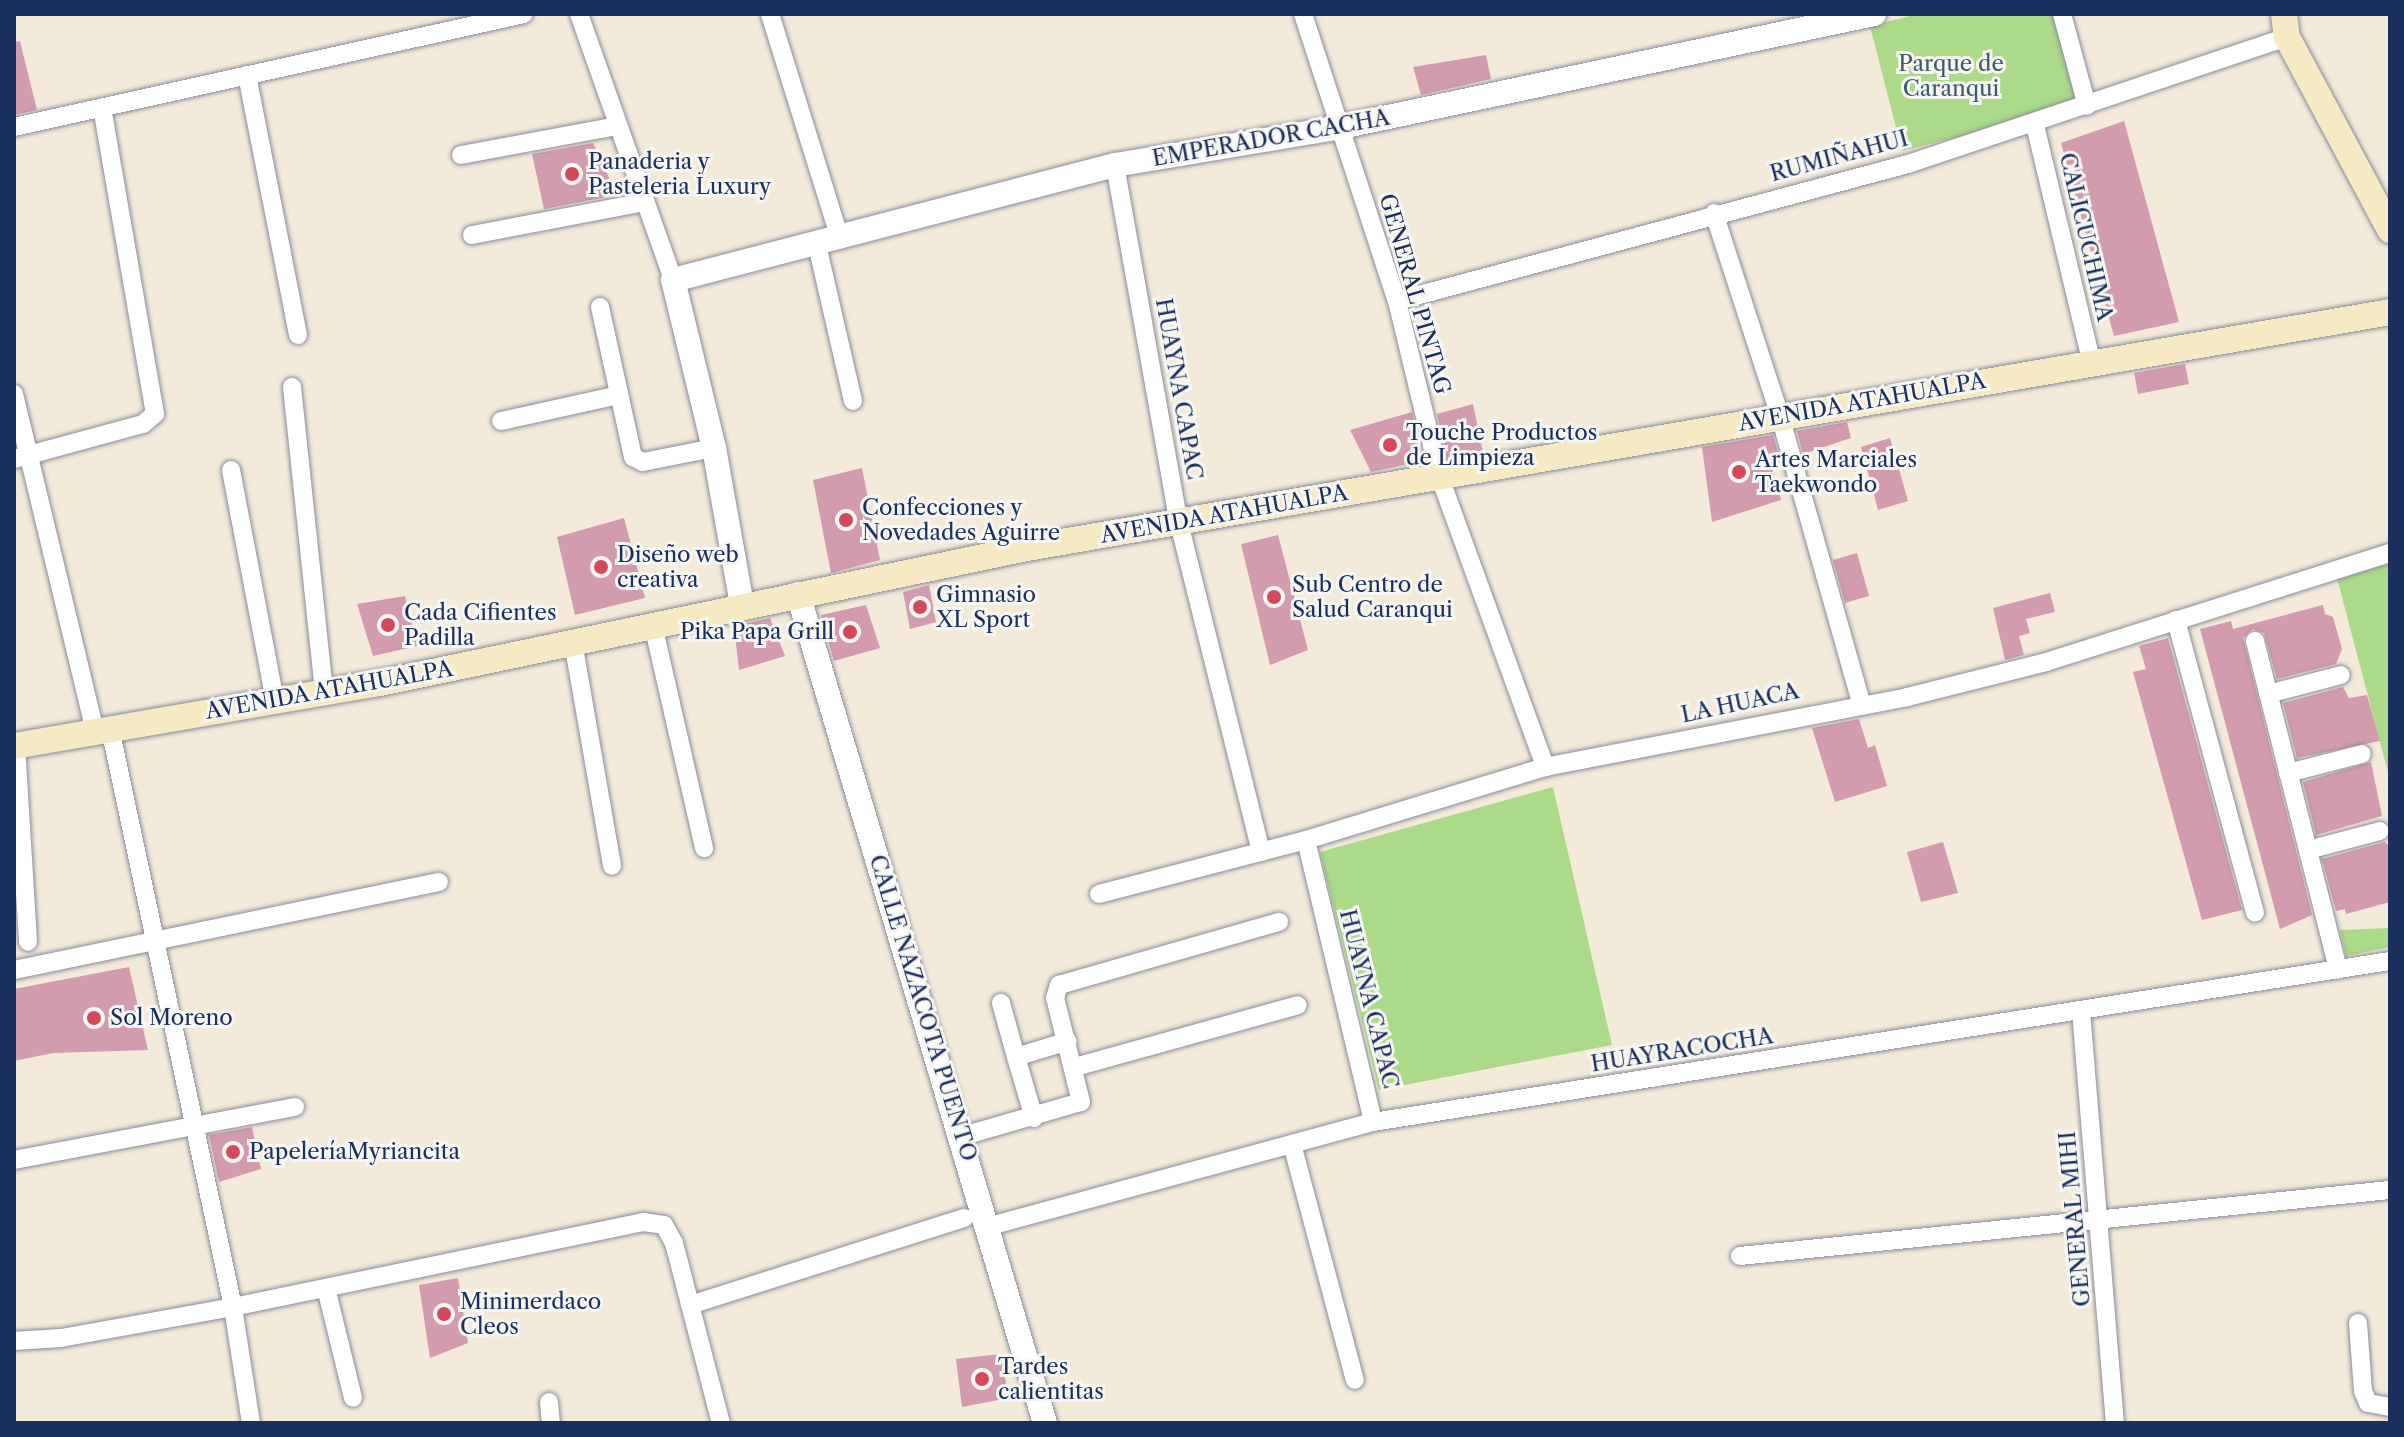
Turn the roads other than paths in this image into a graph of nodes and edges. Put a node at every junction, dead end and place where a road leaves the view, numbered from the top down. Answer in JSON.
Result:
{"nodes":[{"id":1,"x":524,"y":14,"type":"edge"},
{"id":2,"x":579,"y":14,"type":"edge"},
{"id":3,"x":770,"y":14,"type":"edge"},
{"id":4,"x":1303,"y":14,"type":"edge"},
{"id":5,"x":1874,"y":14,"type":"edge"},
{"id":6,"x":2062,"y":14,"type":"edge"},
{"id":7,"x":2285,"y":26,"type":"edge"},
{"id":8,"x":247,"y":75,"type":"junction"},
{"id":9,"x":2087,"y":106,"type":"junction"},
{"id":10,"x":102,"y":108,"type":"junction"},
{"id":11,"x":2035,"y":125,"type":"junction"},
{"id":12,"x":617,"y":126,"type":"junction"},
{"id":13,"x":14,"y":127,"type":"edge"},
{"id":14,"x":1341,"y":127,"type":"junction"},
{"id":15,"x":461,"y":155,"type":"dead end"},
{"id":16,"x":1115,"y":165,"type":"junction"},
{"id":17,"x":645,"y":202,"type":"junction"},
{"id":18,"x":1714,"y":213,"type":"junction"},
{"id":19,"x":2390,"y":230,"type":"edge"},
{"id":20,"x":472,"y":235,"type":"dead end"},
{"id":21,"x":828,"y":242,"type":"junction"},
{"id":22,"x":673,"y":280,"type":"junction"},
{"id":23,"x":1397,"y":301,"type":"junction"},
{"id":24,"x":600,"y":307,"type":"dead end"},
{"id":25,"x":2390,"y":312,"type":"edge"},
{"id":26,"x":298,"y":335,"type":"dead end"},
{"id":27,"x":2091,"y":360,"type":"junction"},
{"id":28,"x":292,"y":387,"type":"dead end"},
{"id":29,"x":14,"y":394,"type":"edge"},
{"id":30,"x":619,"y":395,"type":"junction"},
{"id":31,"x":853,"y":401,"type":"dead end"},
{"id":32,"x":1780,"y":416,"type":"junction"},
{"id":33,"x":501,"y":421,"type":"dead end"},
{"id":34,"x":714,"y":448,"type":"junction"},
{"id":35,"x":20,"y":457,"type":"edge"},
{"id":36,"x":231,"y":470,"type":"dead end"},
{"id":37,"x":1439,"y":475,"type":"junction"},
{"id":38,"x":1179,"y":523,"type":"junction"},
{"id":39,"x":2390,"y":553,"type":"edge"},
{"id":40,"x":798,"y":594,"type":"junction"},
{"id":41,"x":742,"y":605,"type":"junction"},
{"id":42,"x":2176,"y":620,"type":"junction"},
{"id":43,"x":653,"y":625,"type":"junction"},
{"id":44,"x":2255,"y":641,"type":"dead end"},
{"id":45,"x":573,"y":642,"type":"junction"},
{"id":46,"x":2341,"y":675,"type":"dead end"},
{"id":47,"x":324,"y":691,"type":"junction"},
{"id":48,"x":2268,"y":694,"type":"junction"},
{"id":49,"x":275,"y":701,"type":"junction"},
{"id":50,"x":1861,"y":702,"type":"junction"},
{"id":51,"x":103,"y":730,"type":"junction"},
{"id":52,"x":15,"y":745,"type":"edge"},
{"id":53,"x":2362,"y":754,"type":"dead end"},
{"id":54,"x":1545,"y":767,"type":"junction"},
{"id":55,"x":2288,"y":773,"type":"junction"},
{"id":56,"x":2380,"y":831,"type":"dead end"},
{"id":57,"x":1306,"y":840,"type":"junction"},
{"id":58,"x":704,"y":848,"type":"dead end"},
{"id":59,"x":2308,"y":850,"type":"junction"},
{"id":60,"x":1261,"y":852,"type":"junction"},
{"id":61,"x":612,"y":866,"type":"dead end"},
{"id":62,"x":439,"y":882,"type":"dead end"},
{"id":63,"x":1099,"y":894,"type":"dead end"},
{"id":64,"x":2255,"y":913,"type":"dead end"},
{"id":65,"x":1279,"y":922,"type":"dead end"},
{"id":66,"x":28,"y":942,"type":"dead end"},
{"id":67,"x":156,"y":943,"type":"junction"},
{"id":68,"x":2390,"y":961,"type":"edge"},
{"id":69,"x":14,"y":970,"type":"edge"},
{"id":70,"x":2338,"y":970,"type":"junction"},
{"id":71,"x":1001,"y":1003,"type":"dead end"},
{"id":72,"x":1298,"y":1005,"type":"dead end"},
{"id":73,"x":2081,"y":1011,"type":"junction"},
{"id":74,"x":1068,"y":1041,"type":"junction"},
{"id":75,"x":1016,"y":1057,"type":"junction"},
{"id":76,"x":1075,"y":1067,"type":"junction"},
{"id":77,"x":295,"y":1107,"type":"dead end"},
{"id":78,"x":1034,"y":1118,"type":"junction"},
{"id":79,"x":1373,"y":1122,"type":"junction"},
{"id":80,"x":195,"y":1127,"type":"junction"},
{"id":81,"x":963,"y":1136,"type":"junction"},
{"id":82,"x":1292,"y":1144,"type":"junction"},
{"id":83,"x":14,"y":1160,"type":"edge"},
{"id":84,"x":2390,"y":1190,"type":"edge"},
{"id":85,"x":965,"y":1218,"type":"dead end"},
{"id":86,"x":2099,"y":1222,"type":"junction"},
{"id":87,"x":990,"y":1226,"type":"junction"},
{"id":88,"x":1740,"y":1256,"type":"dead end"},
{"id":89,"x":326,"y":1288,"type":"junction"},
{"id":90,"x":690,"y":1305,"type":"junction"},
{"id":91,"x":233,"y":1307,"type":"junction"},
{"id":92,"x":2358,"y":1323,"type":"dead end"},
{"id":93,"x":14,"y":1341,"type":"edge"},
{"id":94,"x":1355,"y":1380,"type":"dead end"},
{"id":95,"x":353,"y":1398,"type":"dead end"},
{"id":96,"x":549,"y":1402,"type":"dead end"},
{"id":97,"x":2390,"y":1407,"type":"edge"},
{"id":98,"x":251,"y":1423,"type":"edge"},
{"id":99,"x":551,"y":1423,"type":"edge"},
{"id":100,"x":721,"y":1423,"type":"edge"},
{"id":101,"x":1045,"y":1423,"type":"edge"},
{"id":102,"x":2115,"y":1423,"type":"edge"}],
"edges":[{"from":1,"to":8,"type":"street"},
{"from":2,"to":12,"type":"street"},
{"from":3,"to":21,"type":"street"},
{"from":4,"to":14,"type":"street","name":"GENERAL PINTAG"},
{"from":5,"to":14,"type":"street","name":"EMPERADOR CACHA"},
{"from":6,"to":9,"type":"street"},
{"from":7,"to":9,"type":"street","name":"RUMIÑAHUI"},
{"from":7,"to":19,"type":"main road"},
{"from":8,"to":10,"type":"street"},
{"from":8,"to":26,"type":"street"},
{"from":9,"to":11,"type":"street","name":"RUMIÑAHUI"},
{"from":10,"to":13,"type":"street"},
{"from":10,"to":35,"type":"street"},
{"from":11,"to":18,"type":"street","name":"RUMIÑAHUI"},
{"from":11,"to":27,"type":"street","name":"CALICUCHIMA"},
{"from":12,"to":15,"type":"street"},
{"from":12,"to":17,"type":"street"},
{"from":14,"to":16,"type":"street","name":"EMPERADOR CACHA"},
{"from":14,"to":23,"type":"street","name":"GENERAL PINTAG"},
{"from":16,"to":21,"type":"street","name":"EMPERADOR CACHA"},
{"from":16,"to":38,"type":"street","name":"HUAYNA CAPAC"},
{"from":17,"to":20,"type":"street"},
{"from":17,"to":22,"type":"street"},
{"from":18,"to":23,"type":"street","name":"RUMIÑAHUI"},
{"from":18,"to":32,"type":"street"},
{"from":21,"to":22,"type":"street","name":"EMPERADOR CACHA"},
{"from":21,"to":31,"type":"street"},
{"from":22,"to":34,"type":"street"},
{"from":23,"to":37,"type":"street","name":"GENERAL PINTAG"},
{"from":24,"to":30,"type":"street"},
{"from":25,"to":27,"type":"main road","name":"AVENIDA ATAHUALPA"},
{"from":27,"to":32,"type":"main road","name":"AVENIDA ATAHUALPA"},
{"from":28,"to":47,"type":"street"},
{"from":29,"to":35,"type":"street"},
{"from":30,"to":33,"type":"street"},
{"from":30,"to":34,"type":"street"},
{"from":32,"to":37,"type":"main road","name":"AVENIDA ATAHUALPA"},
{"from":32,"to":50,"type":"street"},
{"from":34,"to":41,"type":"street"},
{"from":35,"to":51,"type":"street"},
{"from":36,"to":49,"type":"street"},
{"from":37,"to":38,"type":"main road","name":"AVENIDA ATAHUALPA"},
{"from":37,"to":54,"type":"street","name":"GENERAL PINTAG"},
{"from":38,"to":40,"type":"main road","name":"AVENIDA ATAHUALPA"},
{"from":38,"to":60,"type":"street","name":"HUAYNA CAPAC"},
{"from":39,"to":42,"type":"street","name":"LA HUACA"},
{"from":40,"to":41,"type":"main road","name":"AVENIDA ATAHUALPA"},
{"from":40,"to":81,"type":"street","name":"CALLE NAZACOTA PUENTO"},
{"from":41,"to":43,"type":"main road","name":"AVENIDA ATAHUALPA"},
{"from":42,"to":50,"type":"street","name":"LA HUACA"},
{"from":42,"to":64,"type":"street"},
{"from":43,"to":45,"type":"main road","name":"AVENIDA ATAHUALPA"},
{"from":43,"to":58,"type":"street"},
{"from":44,"to":48,"type":"street"},
{"from":45,"to":47,"type":"main road","name":"AVENIDA ATAHUALPA"},
{"from":45,"to":61,"type":"street"},
{"from":46,"to":48,"type":"street"},
{"from":47,"to":49,"type":"main road","name":"AVENIDA ATAHUALPA"},
{"from":48,"to":55,"type":"street"},
{"from":49,"to":51,"type":"main road","name":"AVENIDA ATAHUALPA"},
{"from":50,"to":54,"type":"street","name":"LA HUACA"},
{"from":51,"to":52,"type":"main road","name":"AVENIDA ATAHUALPA"},
{"from":51,"to":67,"type":"street"},
{"from":52,"to":66,"type":"street"},
{"from":53,"to":55,"type":"street"},
{"from":54,"to":57,"type":"street","name":"LA HUACA"},
{"from":55,"to":59,"type":"street"},
{"from":56,"to":59,"type":"street"},
{"from":57,"to":60,"type":"street","name":"LA HUACA"},
{"from":57,"to":79,"type":"street","name":"HUAYNA CAPAC"},
{"from":59,"to":70,"type":"street"},
{"from":60,"to":63,"type":"street","name":"LA HUACA"},
{"from":62,"to":67,"type":"street"},
{"from":65,"to":74,"type":"street"},
{"from":67,"to":69,"type":"street"},
{"from":67,"to":80,"type":"street"},
{"from":68,"to":70,"type":"street","name":"HUAYRACOCHA"},
{"from":70,"to":73,"type":"street","name":"HUAYRACOCHA"},
{"from":71,"to":75,"type":"street"},
{"from":72,"to":76,"type":"street"},
{"from":73,"to":79,"type":"street","name":"HUAYRACOCHA"},
{"from":73,"to":86,"type":"street","name":"GENERAL MIHI"},
{"from":74,"to":75,"type":"street"},
{"from":74,"to":76,"type":"street"},
{"from":75,"to":78,"type":"street"},
{"from":76,"to":78,"type":"street"},
{"from":77,"to":80,"type":"street"},
{"from":78,"to":81,"type":"street"},
{"from":79,"to":82,"type":"street","name":"HUAYRACOCHA"},
{"from":80,"to":83,"type":"street"},
{"from":80,"to":91,"type":"street"},
{"from":81,"to":87,"type":"street","name":"CALLE NAZACOTA PUENTO"},
{"from":82,"to":87,"type":"street","name":"HUAYRACOCHA"},
{"from":82,"to":94,"type":"street"},
{"from":84,"to":86,"type":"street"},
{"from":85,"to":90,"type":"street"},
{"from":86,"to":88,"type":"street"},
{"from":86,"to":102,"type":"street","name":"GENERAL MIHI"},
{"from":87,"to":101,"type":"street","name":"CALLE NAZACOTA PUENTO"},
{"from":89,"to":90,"type":"street"},
{"from":89,"to":91,"type":"street"},
{"from":89,"to":95,"type":"street"},
{"from":90,"to":100,"type":"street"},
{"from":91,"to":93,"type":"street"},
{"from":91,"to":98,"type":"street"},
{"from":92,"to":97,"type":"street"},
{"from":96,"to":99,"type":"street"}]}
